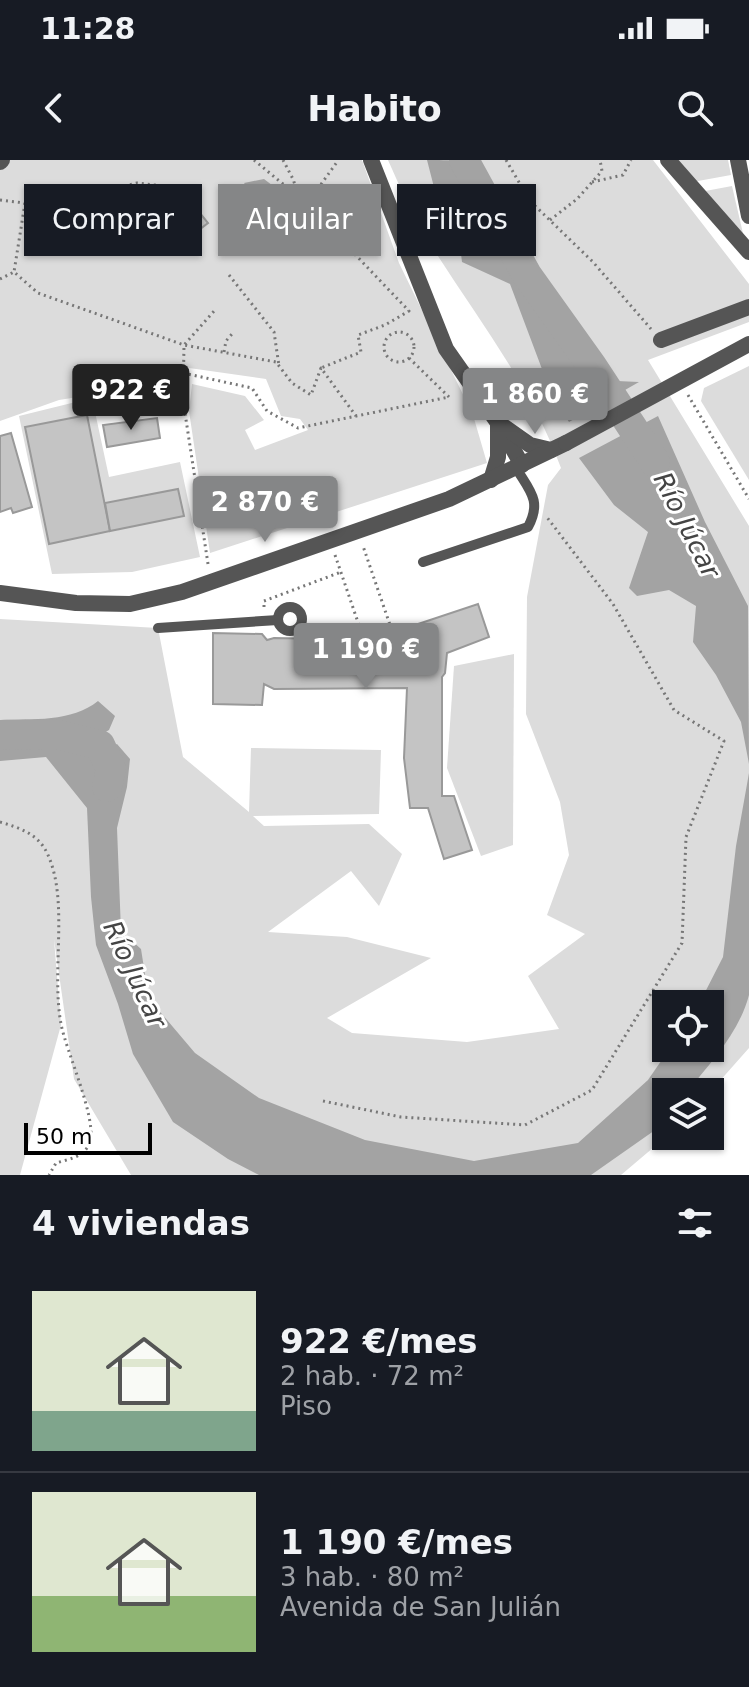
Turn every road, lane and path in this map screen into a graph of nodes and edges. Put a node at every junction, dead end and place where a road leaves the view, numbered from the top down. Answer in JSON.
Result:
{"nodes":[{"id":1,"x":254,"y":160,"type":"edge"},
{"id":2,"x":283,"y":160,"type":"edge"},
{"id":3,"x":371,"y":160,"type":"edge"},
{"id":4,"x":506,"y":160,"type":"edge"},
{"id":5,"x":600,"y":160,"type":"edge"},
{"id":6,"x":631,"y":160,"type":"edge"},
{"id":7,"x":668,"y":160,"type":"edge"},
{"id":8,"x":738,"y":160,"type":"edge"},
{"id":9,"x":337,"y":162,"type":"dead end"},
{"id":10,"x":592,"y":182,"type":"junction"},
{"id":11,"x":285,"y":184,"type":"edge"},
{"id":12,"x":295,"y":184,"type":"edge"},
{"id":13,"x":321,"y":184,"type":"edge"},
{"id":14,"x":0,"y":200,"type":"edge"},
{"id":15,"x":24,"y":203,"type":"edge"},
{"id":16,"x":24,"y":209,"type":"edge"},
{"id":17,"x":749,"y":216,"type":"edge"},
{"id":18,"x":550,"y":220,"type":"junction"},
{"id":19,"x":749,"y":252,"type":"edge"},
{"id":20,"x":357,"y":256,"type":"edge"},
{"id":21,"x":14,"y":272,"type":"junction"},
{"id":22,"x":229,"y":275,"type":"dead end"},
{"id":23,"x":0,"y":279,"type":"edge"},
{"id":24,"x":749,"y":307,"type":"edge"},
{"id":25,"x":215,"y":310,"type":"dead end"},
{"id":26,"x":232,"y":334,"type":"dead end"},
{"id":27,"x":661,"y":340,"type":"joint"},
{"id":28,"x":749,"y":344,"type":"edge"},
{"id":29,"x":184,"y":345,"type":"junction"},
{"id":30,"x":223,"y":353,"type":"junction"},
{"id":31,"x":409,"y":358,"type":"junction"},
{"id":32,"x":279,"y":366,"type":"junction"},
{"id":33,"x":321,"y":368,"type":"junction"},
{"id":34,"x":183,"y":373,"type":"junction"},
{"id":35,"x":686,"y":390,"type":"dead end"},
{"id":36,"x":356,"y":416,"type":"junction"},
{"id":37,"x":498,"y":423,"type":"junction"},
{"id":38,"x":559,"y":446,"type":"junction"},
{"id":39,"x":519,"y":467,"type":"junction"},
{"id":40,"x":491,"y":480,"type":"junction"},
{"id":41,"x":749,"y":499,"type":"edge"},
{"id":42,"x":535,"y":500,"type":"junction"},
{"id":43,"x":358,"y":531,"type":"junction"},
{"id":44,"x":330,"y":541,"type":"junction"},
{"id":45,"x":423,"y":562,"type":"dead end"},
{"id":46,"x":341,"y":572,"type":"junction"},
{"id":47,"x":212,"y":583,"type":"junction"},
{"id":48,"x":0,"y":593,"type":"edge"},
{"id":49,"x":272,"y":598,"type":"dead end"},
{"id":50,"x":278,"y":620,"type":"dead end"},
{"id":51,"x":158,"y":628,"type":"dead end"},
{"id":52,"x":0,"y":822,"type":"edge"},
{"id":53,"x":323,"y":1101,"type":"dead end"},
{"id":54,"x":49,"y":1175,"type":"edge"}],
"edges":[{"from":1,"to":11,"type":"path"},
{"from":2,"to":12,"type":"path"},
{"from":3,"to":37,"type":"street"},
{"from":4,"to":18,"type":"path"},
{"from":5,"to":10,"type":"path"},
{"from":6,"to":10,"type":"path"},
{"from":7,"to":19,"type":"street"},
{"from":8,"to":17,"type":"street"},
{"from":9,"to":13,"type":"path"},
{"from":10,"to":18,"type":"path"},
{"from":14,"to":15,"type":"path"},
{"from":16,"to":21,"type":"path"},
{"from":18,"to":27,"type":"path"},
{"from":20,"to":33,"type":"path"},
{"from":21,"to":23,"type":"path"},
{"from":21,"to":29,"type":"path"},
{"from":22,"to":32,"type":"path"},
{"from":24,"to":27,"type":"street"},
{"from":25,"to":29,"type":"path"},
{"from":26,"to":30,"type":"path"},
{"from":28,"to":38,"type":"street","bridge":true},
{"from":29,"to":30,"type":"path"},
{"from":29,"to":34,"type":"path"},
{"from":30,"to":32,"type":"path"},
{"from":31,"to":31,"type":"path"},
{"from":31,"to":36,"type":"path"},
{"from":32,"to":33,"type":"path"},
{"from":33,"to":36,"type":"path"},
{"from":34,"to":36,"type":"path"},
{"from":34,"to":47,"type":"path"},
{"from":35,"to":41,"type":"path"},
{"from":37,"to":38,"type":"street"},
{"from":37,"to":39,"type":"street"},
{"from":37,"to":40,"type":"street"},
{"from":38,"to":39,"type":"street"},
{"from":39,"to":40,"type":"street"},
{"from":39,"to":42,"type":"lane"},
{"from":40,"to":43,"type":"street"},
{"from":42,"to":45,"type":"lane"},
{"from":42,"to":53,"type":"path"},
{"from":43,"to":44,"type":"street"},
{"from":43,"to":46,"type":"path"},
{"from":44,"to":46,"type":"path"},
{"from":44,"to":47,"type":"street"},
{"from":46,"to":49,"type":"path"},
{"from":47,"to":48,"type":"street"},
{"from":50,"to":51,"type":"lane"},
{"from":52,"to":54,"type":"path"}]}
